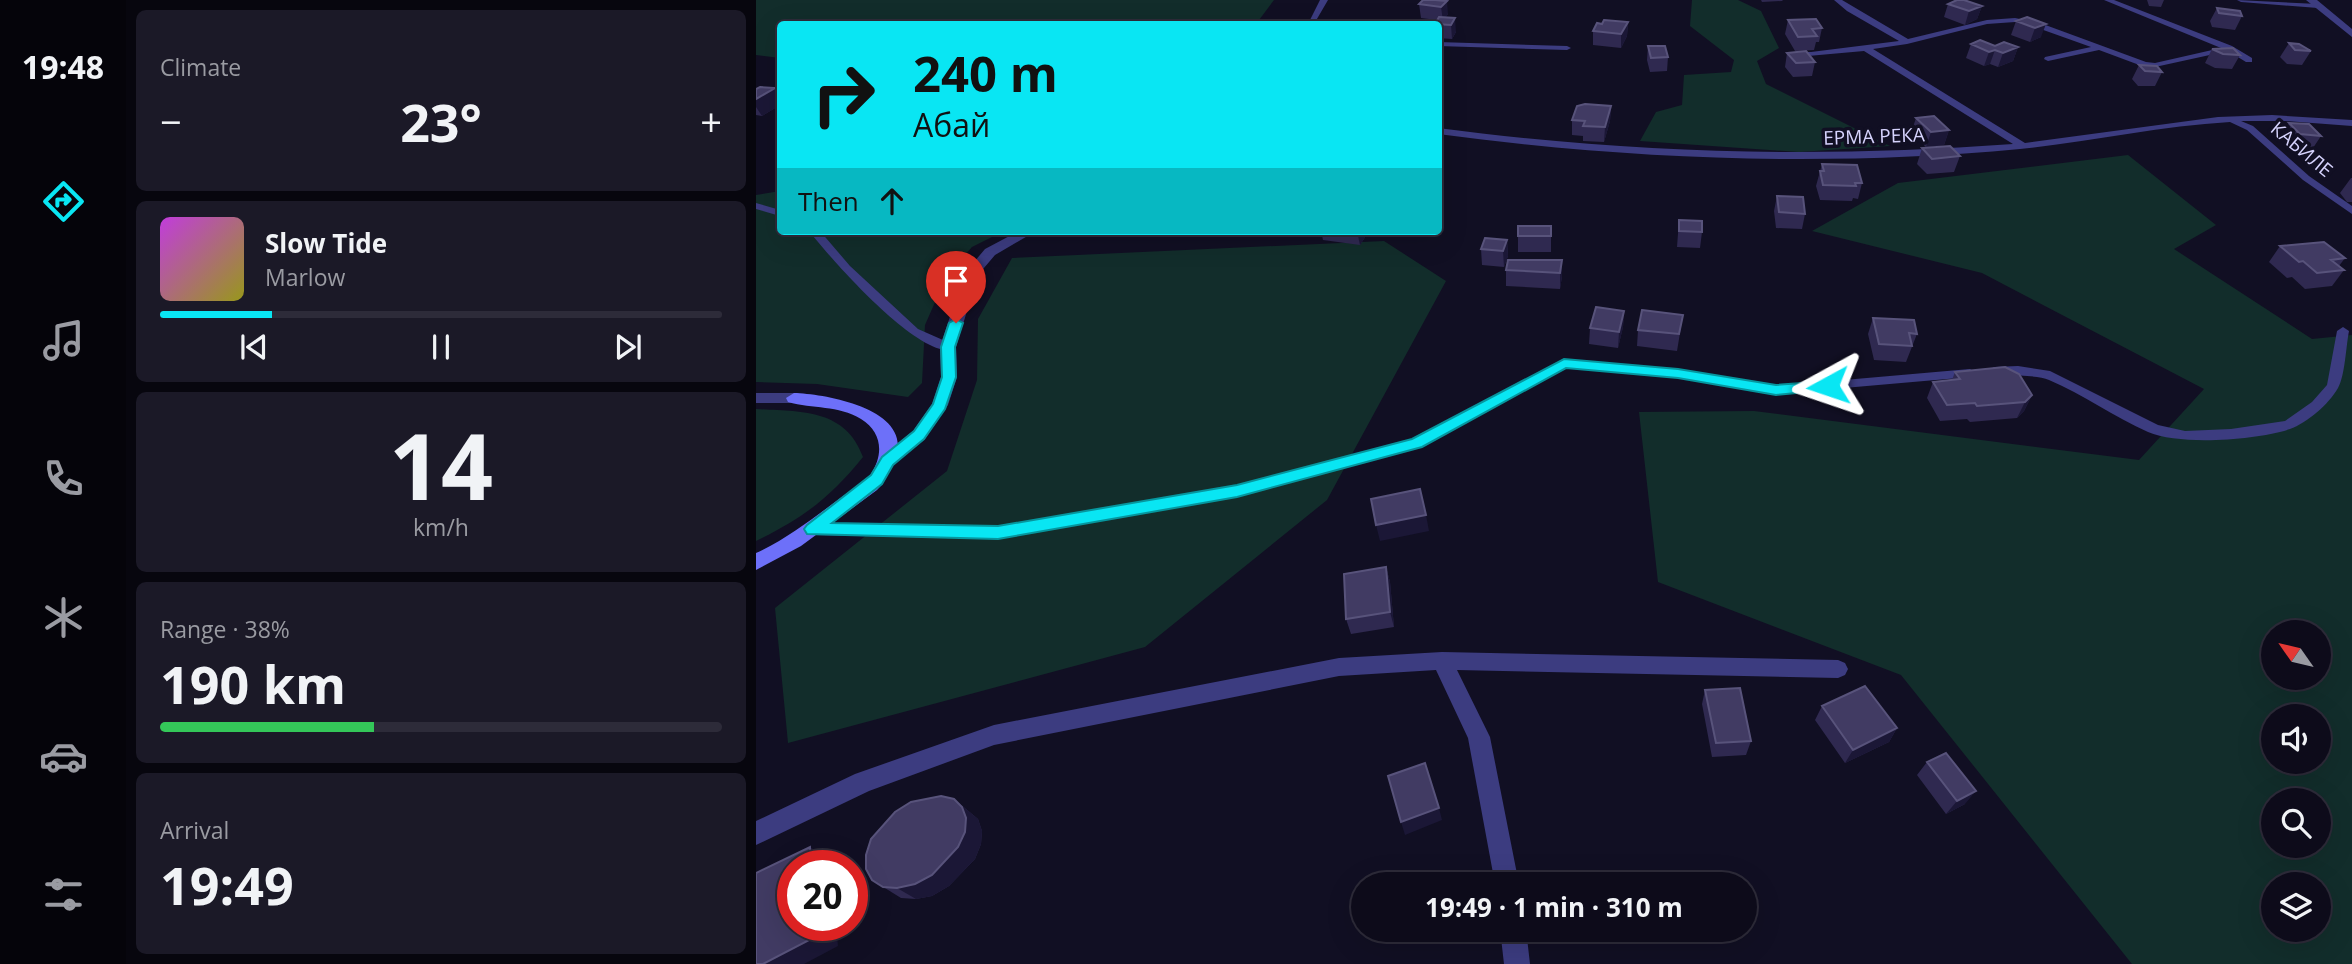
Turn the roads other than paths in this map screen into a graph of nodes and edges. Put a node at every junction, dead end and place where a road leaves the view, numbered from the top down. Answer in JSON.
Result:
{"nodes":[{"id":1,"x":1324,"y":0,"type":"edge"},
{"id":2,"x":1838,"y":0,"type":"edge"},
{"id":3,"x":2108,"y":0,"type":"edge"},
{"id":4,"x":2241,"y":0,"type":"edge"},
{"id":5,"x":2315,"y":3,"type":"edge"},
{"id":6,"x":1313,"y":21,"type":"edge"},
{"id":7,"x":2352,"y":34,"type":"edge"},
{"id":8,"x":1907,"y":42,"type":"junction"},
{"id":9,"x":1442,"y":44,"type":"edge"},
{"id":10,"x":1567,"y":48,"type":"dead end"},
{"id":11,"x":1865,"y":48,"type":"junction"},
{"id":12,"x":2100,"y":48,"type":"junction"},
{"id":13,"x":2229,"y":48,"type":"junction"},
{"id":14,"x":1811,"y":54,"type":"edge"},
{"id":15,"x":2048,"y":59,"type":"dead end"},
{"id":16,"x":2249,"y":60,"type":"dead end"},
{"id":17,"x":2226,"y":120,"type":"junction"},
{"id":18,"x":2352,"y":123,"type":"edge"},
{"id":19,"x":1442,"y":132,"type":"edge"},
{"id":20,"x":2022,"y":145,"type":"junction"},
{"id":21,"x":756,"y":206,"type":"edge"},
{"id":22,"x":2352,"y":211,"type":"edge"},
{"id":23,"x":777,"y":212,"type":"edge"},
{"id":24,"x":817,"y":235,"type":"edge"},
{"id":25,"x":1021,"y":235,"type":"edge"},
{"id":26,"x":2343,"y":331,"type":"dead end"},
{"id":27,"x":948,"y":347,"type":"junction"},
{"id":28,"x":756,"y":398,"type":"edge"},
{"id":29,"x":794,"y":398,"type":"joint"},
{"id":30,"x":887,"y":461,"type":"junction"},
{"id":31,"x":813,"y":529,"type":"junction"},
{"id":32,"x":756,"y":562,"type":"edge"},
{"id":33,"x":1442,"y":661,"type":"junction"},
{"id":34,"x":1838,"y":668,"type":"dead end"},
{"id":35,"x":756,"y":833,"type":"edge"},
{"id":36,"x":1505,"y":872,"type":"edge"},
{"id":37,"x":1514,"y":942,"type":"edge"},
{"id":38,"x":1517,"y":964,"type":"edge"}],
"edges":[{"from":1,"to":6,"type":"lane"},
{"from":2,"to":8,"type":"lane"},
{"from":3,"to":13,"type":"lane"},
{"from":4,"to":5,"type":"lane"},
{"from":5,"to":7,"type":"street"},
{"from":8,"to":11,"type":"lane"},
{"from":8,"to":12,"type":"lane"},
{"from":9,"to":10,"type":"lane"},
{"from":11,"to":14,"type":"lane"},
{"from":11,"to":20,"type":"lane"},
{"from":12,"to":13,"type":"lane"},
{"from":12,"to":15,"type":"lane"},
{"from":13,"to":16,"type":"lane"},
{"from":17,"to":18,"type":"lane","name":"ЕРМА РЕКА"},
{"from":17,"to":20,"type":"lane","name":"ЕРМА РЕКА"},
{"from":17,"to":22,"type":"lane","name":"КАБИЛЕ"},
{"from":19,"to":20,"type":"lane","name":"ЕРМА РЕКА"},
{"from":21,"to":23,"type":"lane"},
{"from":24,"to":27,"type":"lane"},
{"from":25,"to":27,"type":"street"},
{"from":26,"to":31,"type":"lane"},
{"from":27,"to":30,"type":"street"},
{"from":28,"to":29,"type":"street"},
{"from":29,"to":30,"type":"street"},
{"from":30,"to":31,"type":"street"},
{"from":31,"to":32,"type":"street"},
{"from":33,"to":34,"type":"street"},
{"from":33,"to":35,"type":"street"},
{"from":33,"to":36,"type":"street"},
{"from":37,"to":38,"type":"street"}]}
